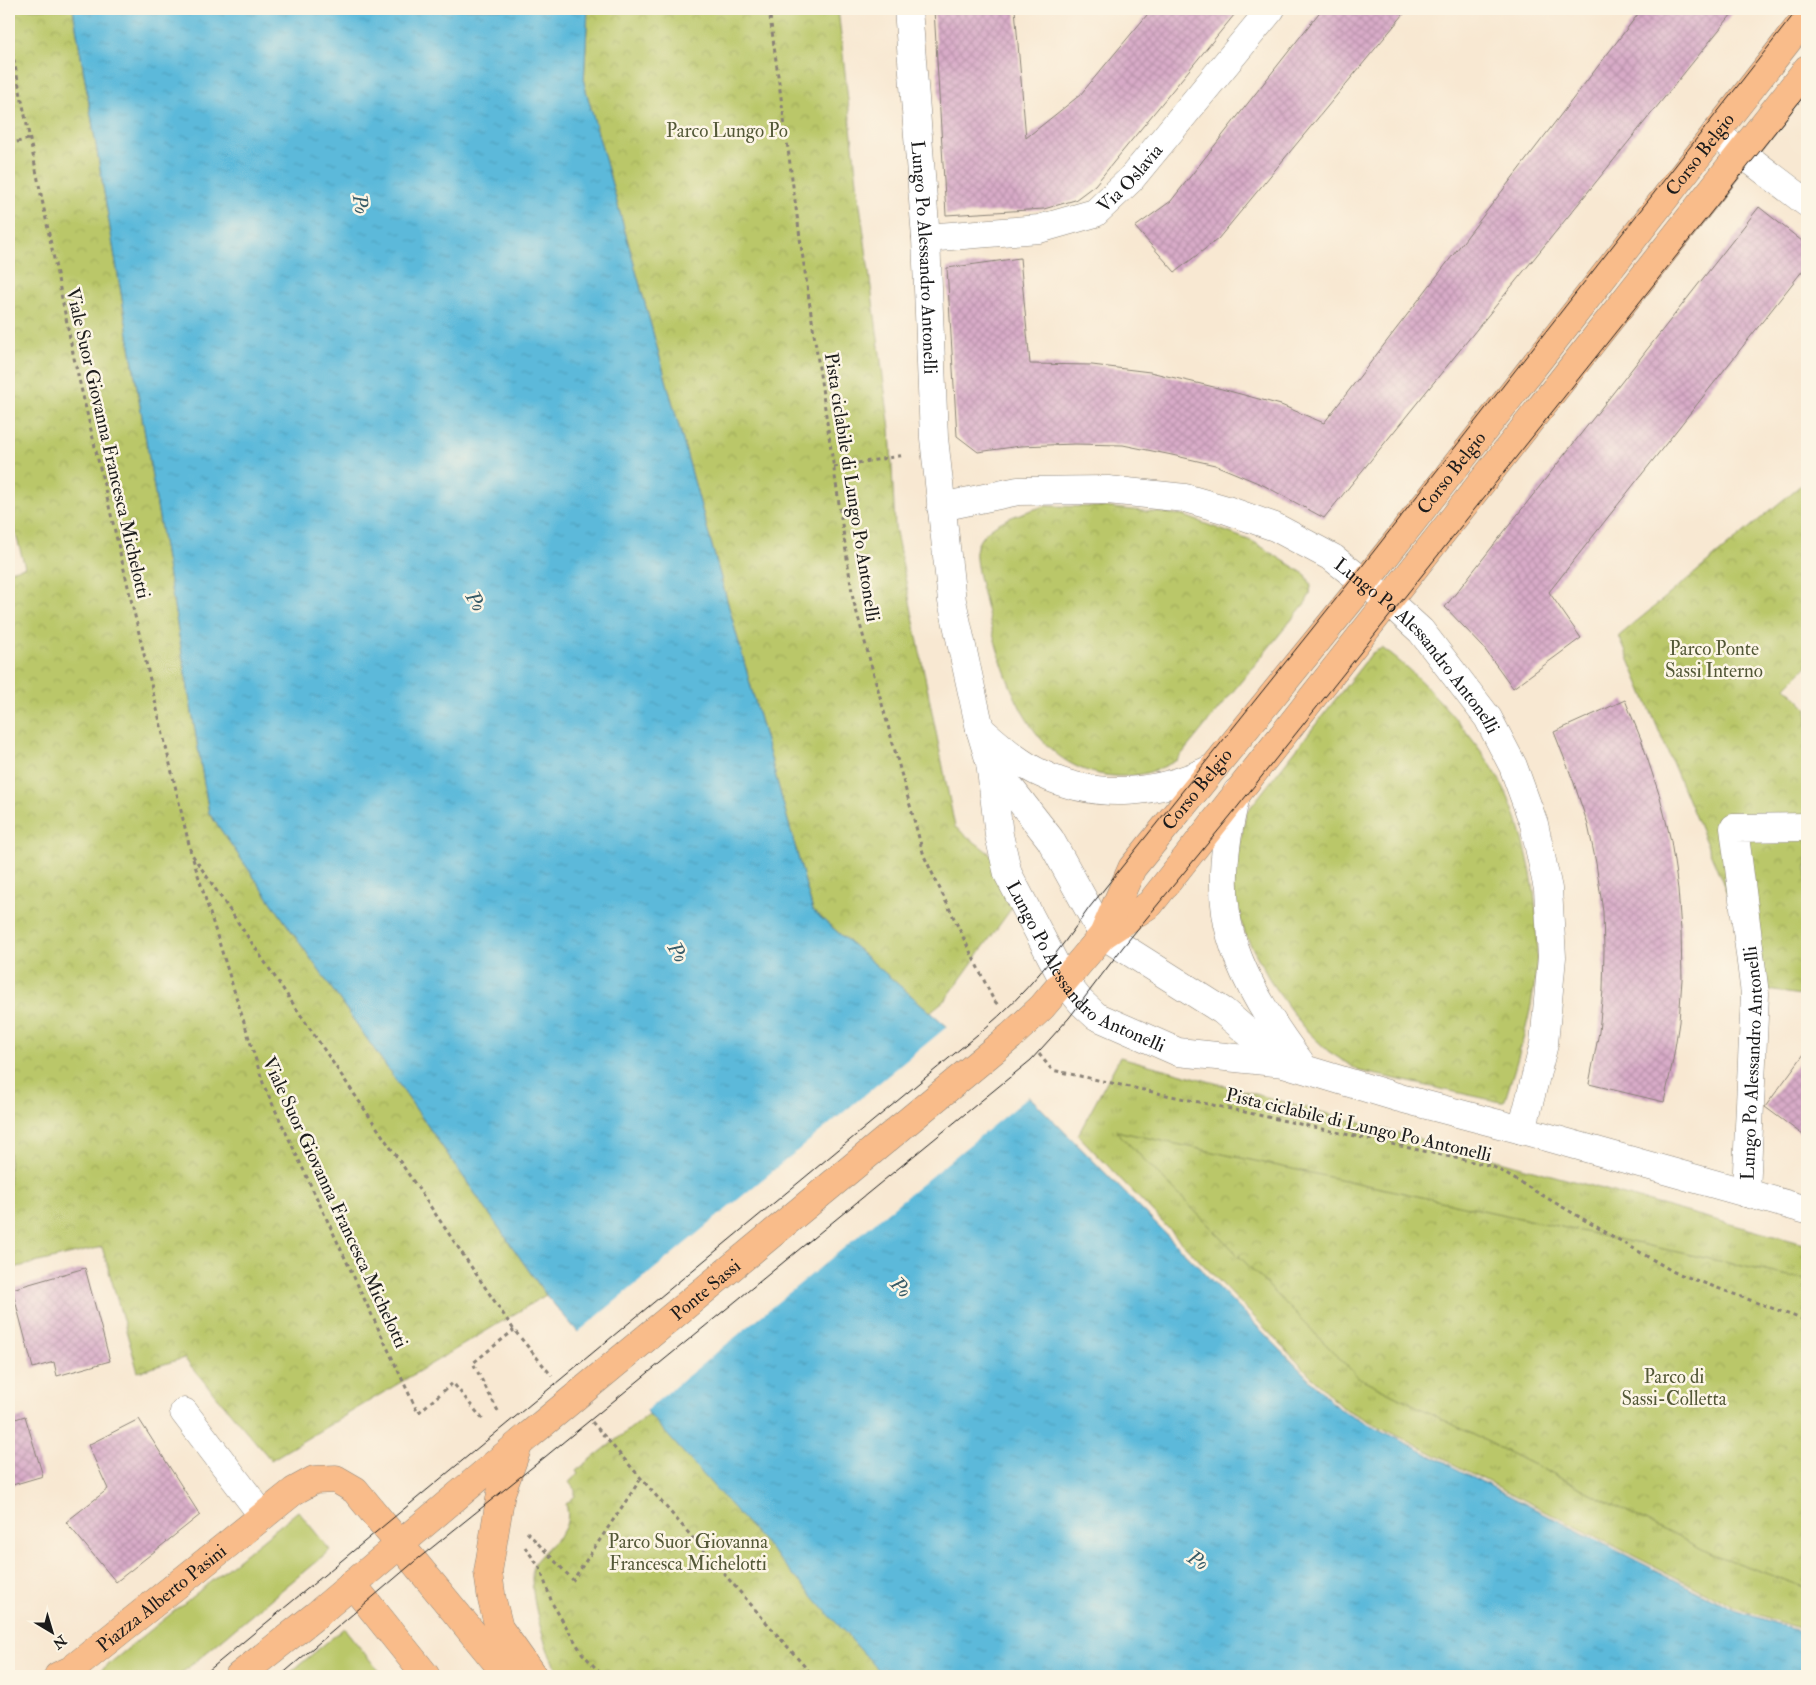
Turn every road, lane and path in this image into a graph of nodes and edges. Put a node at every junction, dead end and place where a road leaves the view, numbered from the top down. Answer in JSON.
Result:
{"nodes":[{"id":1,"x":769,"y":9,"type":"edge"},
{"id":2,"x":908,"y":9,"type":"edge"},
{"id":3,"x":1271,"y":9,"type":"edge"},
{"id":4,"x":1807,"y":16,"type":"edge"},
{"id":5,"x":9,"y":36,"type":"edge"},
{"id":6,"x":1807,"y":69,"type":"edge"},
{"id":7,"x":1715,"y":133,"type":"junction"},
{"id":8,"x":30,"y":139,"type":"junction"},
{"id":9,"x":9,"y":144,"type":"edge"},
{"id":10,"x":1741,"y":153,"type":"junction"},
{"id":11,"x":1807,"y":203,"type":"edge"},
{"id":12,"x":926,"y":238,"type":"junction"},
{"id":13,"x":935,"y":450,"type":"junction"},
{"id":14,"x":834,"y":467,"type":"junction"},
{"id":15,"x":941,"y":507,"type":"junction"},
{"id":16,"x":1365,"y":582,"type":"junction"},
{"id":17,"x":1388,"y":600,"type":"junction"},
{"id":18,"x":980,"y":729,"type":"junction"},
{"id":19,"x":990,"y":762,"type":"junction"},
{"id":20,"x":1215,"y":767,"type":"junction"},
{"id":21,"x":1237,"y":792,"type":"junction"},
{"id":22,"x":1807,"y":827,"type":"edge"},
{"id":23,"x":191,"y":853,"type":"junction"},
{"id":24,"x":1103,"y":935,"type":"junction"},
{"id":25,"x":1064,"y":980,"type":"junction"},
{"id":26,"x":1015,"y":1033,"type":"junction"},
{"id":27,"x":1296,"y":1067,"type":"junction"},
{"id":28,"x":1052,"y":1070,"type":"dead end"},
{"id":29,"x":1522,"y":1130,"type":"junction"},
{"id":30,"x":1746,"y":1193,"type":"junction"},
{"id":31,"x":1807,"y":1210,"type":"edge"},
{"id":32,"x":1807,"y":1321,"type":"edge"},
{"id":33,"x":498,"y":1411,"type":"dead end"},
{"id":34,"x":184,"y":1412,"type":"dead end"},
{"id":35,"x":484,"y":1421,"type":"dead end"},
{"id":36,"x":523,"y":1440,"type":"junction"},
{"id":37,"x":263,"y":1516,"type":"junction"},
{"id":38,"x":524,"y":1529,"type":"dead end"},
{"id":39,"x":520,"y":1540,"type":"dead end"},
{"id":40,"x":400,"y":1544,"type":"junction"},
{"id":41,"x":352,"y":1584,"type":"junction"},
{"id":42,"x":423,"y":1675,"type":"edge"},
{"id":43,"x":58,"y":1676,"type":"edge"},
{"id":44,"x":240,"y":1676,"type":"edge"},
{"id":45,"x":508,"y":1676,"type":"edge"},
{"id":46,"x":533,"y":1676,"type":"edge"},
{"id":47,"x":604,"y":1676,"type":"edge"},
{"id":48,"x":813,"y":1676,"type":"edge"}],
"edges":[{"from":1,"to":14,"type":"path","name":"Pista ciclabile di Lungo Po Antonelli"},
{"from":2,"to":12,"type":"street","name":"Lungo Po Alessandro Antonelli"},
{"from":3,"to":12,"type":"street","name":"Via Oslavia"},
{"from":4,"to":7,"type":"main road","name":"Corso Belgio"},
{"from":5,"to":8,"type":"path","name":"Viale Suor Giovanna Francesca Michelotti"},
{"from":6,"to":10,"type":"main road","name":"Corso Belgio"},
{"from":7,"to":10,"type":"street"},
{"from":7,"to":16,"type":"main road","name":"Corso Belgio"},
{"from":8,"to":9,"type":"path"},
{"from":8,"to":23,"type":"path","name":"Viale Suor Giovanna Francesca Michelotti"},
{"from":10,"to":11,"type":"street"},
{"from":10,"to":17,"type":"main road","name":"Corso Belgio"},
{"from":12,"to":13,"type":"street","name":"Lungo Po Alessandro Antonelli"},
{"from":13,"to":14,"type":"path"},
{"from":13,"to":15,"type":"street","name":"Lungo Po Alessandro Antonelli"},
{"from":14,"to":26,"type":"path","name":"Pista ciclabile di Lungo Po Antonelli"},
{"from":15,"to":16,"type":"street","name":"Lungo Po Alessandro Antonelli"},
{"from":15,"to":18,"type":"street","name":"Lungo Po Alessandro Antonelli"},
{"from":16,"to":17,"type":"street","name":"Lungo Po Alessandro Antonelli"},
{"from":16,"to":20,"type":"main road","name":"Corso Belgio"},
{"from":17,"to":21,"type":"main road","name":"Corso Belgio"},
{"from":17,"to":29,"type":"street","name":"Lungo Po Alessandro Antonelli"},
{"from":18,"to":19,"type":"street","name":"Lungo Po Alessandro Antonelli"},
{"from":18,"to":20,"type":"street"},
{"from":19,"to":24,"type":"street","name":"Lungo Po Alessandro Antonelli"},
{"from":19,"to":25,"type":"street","name":"Lungo Po Alessandro Antonelli"},
{"from":20,"to":24,"type":"main road","name":"Corso Belgio"},
{"from":21,"to":24,"type":"main road","name":"Corso Belgio"},
{"from":21,"to":27,"type":"street"},
{"from":22,"to":30,"type":"street","name":"Lungo Po Alessandro Antonelli"},
{"from":23,"to":33,"type":"path","name":"Viale Suor Giovanna Francesca Michelotti"},
{"from":23,"to":35,"type":"path","name":"Viale Suor Giovanna Francesca Michelotti"},
{"from":24,"to":25,"type":"main road","name":"Corso Belgio"},
{"from":24,"to":27,"type":"street","name":"Lungo Po Alessandro Antonelli"},
{"from":25,"to":26,"type":"main road","name":"Corso Belgio"},
{"from":25,"to":27,"type":"street","name":"Lungo Po Alessandro Antonelli"},
{"from":26,"to":36,"type":"main road","name":"Ponte Sassi","bridge":true},
{"from":27,"to":29,"type":"street","name":"Lungo Po Alessandro Antonelli"},
{"from":28,"to":32,"type":"path","name":"Pista ciclabile di Lungo Po Antonelli"},
{"from":29,"to":30,"type":"street","name":"Lungo Po Alessandro Antonelli"},
{"from":30,"to":31,"type":"street","name":"Lungo Po Alessandro Antonelli"},
{"from":34,"to":37,"type":"street"},
{"from":36,"to":40,"type":"main road","name":"Ponte Sassi"},
{"from":36,"to":46,"type":"main road"},
{"from":37,"to":40,"type":"main road","name":"Piazza Alberto Pasini"},
{"from":37,"to":43,"type":"main road","name":"Piazza Alberto Pasini"},
{"from":38,"to":48,"type":"path"},
{"from":39,"to":47,"type":"path"},
{"from":40,"to":41,"type":"main road","name":"Ponte Sassi"},
{"from":40,"to":45,"type":"main road","name":"Piazza Alberto Pasini"},
{"from":41,"to":42,"type":"main road"},
{"from":41,"to":44,"type":"main road"}]}
